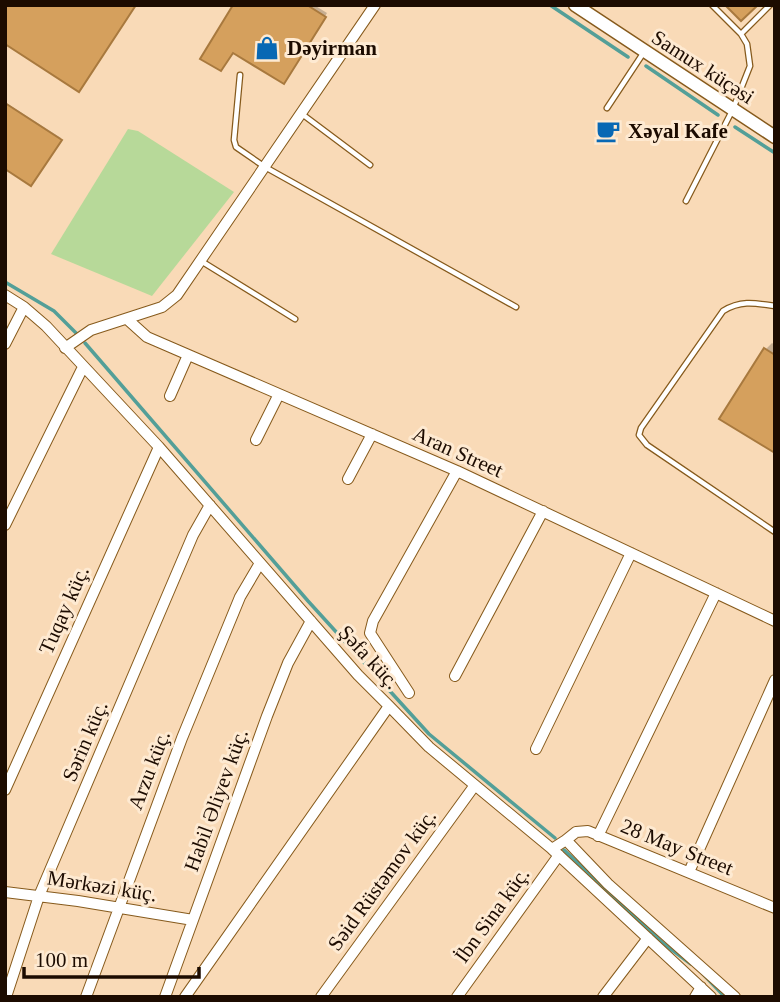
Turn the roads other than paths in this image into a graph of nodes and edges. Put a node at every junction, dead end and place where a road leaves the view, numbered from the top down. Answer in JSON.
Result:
{"nodes":[{"id":1,"x":375,"y":5,"type":"edge"},
{"id":2,"x":575,"y":5,"type":"edge"},
{"id":3,"x":712,"y":5,"type":"edge"},
{"id":4,"x":770,"y":5,"type":"edge"},
{"id":5,"x":741,"y":34,"type":"junction"},
{"id":6,"x":645,"y":51,"type":"junction"},
{"id":7,"x":240,"y":75,"type":"dead end"},
{"id":8,"x":607,"y":108,"type":"dead end"},
{"id":9,"x":733,"y":109,"type":"junction"},
{"id":10,"x":301,"y":114,"type":"junction"},
{"id":11,"x":775,"y":137,"type":"edge"},
{"id":12,"x":370,"y":165,"type":"dead end"},
{"id":13,"x":265,"y":167,"type":"junction"},
{"id":14,"x":686,"y":201,"type":"dead end"},
{"id":15,"x":200,"y":260,"type":"junction"},
{"id":16,"x":5,"y":295,"type":"edge"},
{"id":17,"x":775,"y":306,"type":"edge"},
{"id":18,"x":24,"y":307,"type":"junction"},
{"id":19,"x":516,"y":307,"type":"dead end"},
{"id":20,"x":127,"y":319,"type":"junction"},
{"id":21,"x":295,"y":319,"type":"dead end"},
{"id":22,"x":5,"y":344,"type":"edge"},
{"id":23,"x":65,"y":348,"type":"junction"},
{"id":24,"x":188,"y":355,"type":"junction"},
{"id":25,"x":83,"y":367,"type":"junction"},
{"id":26,"x":279,"y":394,"type":"junction"},
{"id":27,"x":170,"y":396,"type":"dead end"},
{"id":28,"x":372,"y":435,"type":"junction"},
{"id":29,"x":256,"y":440,"type":"dead end"},
{"id":30,"x":159,"y":447,"type":"junction"},
{"id":31,"x":457,"y":471,"type":"junction"},
{"id":32,"x":348,"y":479,"type":"dead end"},
{"id":33,"x":210,"y":505,"type":"junction"},
{"id":34,"x":543,"y":511,"type":"junction"},
{"id":35,"x":5,"y":526,"type":"edge"},
{"id":36,"x":775,"y":532,"type":"edge"},
{"id":37,"x":631,"y":553,"type":"junction"},
{"id":38,"x":260,"y":563,"type":"junction"},
{"id":39,"x":716,"y":593,"type":"junction"},
{"id":40,"x":310,"y":621,"type":"junction"},
{"id":41,"x":775,"y":621,"type":"edge"},
{"id":42,"x":455,"y":676,"type":"dead end"},
{"id":43,"x":775,"y":680,"type":"edge"},
{"id":44,"x":409,"y":693,"type":"dead end"},
{"id":45,"x":389,"y":706,"type":"junction"},
{"id":46,"x":536,"y":749,"type":"dead end"},
{"id":47,"x":475,"y":785,"type":"junction"},
{"id":48,"x":5,"y":790,"type":"edge"},
{"id":49,"x":598,"y":836,"type":"junction"},
{"id":50,"x":566,"y":840,"type":"junction"},
{"id":51,"x":556,"y":852,"type":"junction"},
{"id":52,"x":689,"y":872,"type":"junction"},
{"id":53,"x":5,"y":892,"type":"edge"},
{"id":54,"x":39,"y":896,"type":"junction"},
{"id":55,"x":774,"y":906,"type":"edge"},
{"id":56,"x":118,"y":908,"type":"junction"},
{"id":57,"x":193,"y":920,"type":"junction"},
{"id":58,"x":648,"y":938,"type":"junction"},
{"id":59,"x":701,"y":987,"type":"junction"},
{"id":60,"x":6,"y":997,"type":"edge"},
{"id":61,"x":86,"y":997,"type":"edge"},
{"id":62,"x":165,"y":997,"type":"edge"},
{"id":63,"x":185,"y":997,"type":"edge"},
{"id":64,"x":321,"y":997,"type":"edge"},
{"id":65,"x":457,"y":997,"type":"edge"},
{"id":66,"x":603,"y":997,"type":"edge"},
{"id":67,"x":695,"y":997,"type":"edge"},
{"id":68,"x":712,"y":997,"type":"edge"},
{"id":69,"x":735,"y":997,"type":"edge"}],
"edges":[{"from":1,"to":10,"type":"street"},
{"from":2,"to":6,"type":"main road","name":"Samux küçəsi"},
{"from":3,"to":5,"type":"lane"},
{"from":4,"to":5,"type":"lane"},
{"from":5,"to":9,"type":"lane"},
{"from":6,"to":8,"type":"lane"},
{"from":6,"to":9,"type":"main road","name":"Samux küçəsi"},
{"from":7,"to":13,"type":"lane"},
{"from":9,"to":11,"type":"main road","name":"Samux küçəsi"},
{"from":9,"to":14,"type":"lane"},
{"from":10,"to":12,"type":"lane"},
{"from":10,"to":13,"type":"street"},
{"from":13,"to":15,"type":"street"},
{"from":13,"to":19,"type":"lane"},
{"from":15,"to":20,"type":"street"},
{"from":15,"to":21,"type":"lane"},
{"from":16,"to":18,"type":"street","name":"Şəfa küç."},
{"from":17,"to":36,"type":"lane"},
{"from":18,"to":22,"type":"street"},
{"from":18,"to":23,"type":"street","name":"Şəfa küç."},
{"from":20,"to":23,"type":"street"},
{"from":20,"to":24,"type":"street","name":"Aran Street"},
{"from":23,"to":25,"type":"street","name":"Şəfa küç."},
{"from":24,"to":26,"type":"street","name":"Aran Street"},
{"from":24,"to":27,"type":"street"},
{"from":25,"to":30,"type":"street","name":"Şəfa küç."},
{"from":25,"to":35,"type":"street"},
{"from":26,"to":28,"type":"street","name":"Aran Street"},
{"from":26,"to":29,"type":"street"},
{"from":28,"to":31,"type":"street","name":"Aran Street"},
{"from":28,"to":32,"type":"street"},
{"from":30,"to":33,"type":"street","name":"Şəfa küç."},
{"from":30,"to":48,"type":"street","name":"Tuqay küç."},
{"from":31,"to":34,"type":"street","name":"Aran Street"},
{"from":31,"to":44,"type":"street"},
{"from":33,"to":38,"type":"street","name":"Şəfa küç."},
{"from":33,"to":54,"type":"street","name":"Sərin küç."},
{"from":34,"to":37,"type":"street","name":"Aran Street"},
{"from":34,"to":42,"type":"street"},
{"from":37,"to":39,"type":"street","name":"Aran Street"},
{"from":37,"to":46,"type":"street"},
{"from":38,"to":40,"type":"street","name":"Şəfa küç."},
{"from":38,"to":56,"type":"street","name":"Arzu küç."},
{"from":39,"to":41,"type":"street","name":"Aran Street"},
{"from":39,"to":49,"type":"street"},
{"from":40,"to":45,"type":"street","name":"Şəfa küç."},
{"from":40,"to":57,"type":"street","name":"Habil Əliyev küç."},
{"from":43,"to":52,"type":"street"},
{"from":45,"to":47,"type":"street","name":"Şəfa küç."},
{"from":45,"to":63,"type":"street"},
{"from":47,"to":51,"type":"street","name":"Şəfa küç."},
{"from":47,"to":64,"type":"street","name":"Səid Rüstəmov küç."},
{"from":49,"to":50,"type":"street","name":"28 May Street"},
{"from":49,"to":52,"type":"street","name":"28 May Street"},
{"from":50,"to":51,"type":"street"},
{"from":50,"to":69,"type":"street"},
{"from":51,"to":58,"type":"street","name":"Şəfa küç."},
{"from":51,"to":65,"type":"street","name":"İbn Sina küç."},
{"from":52,"to":55,"type":"street","name":"28 May Street"},
{"from":53,"to":54,"type":"street","name":"Mərkəzi küç."},
{"from":54,"to":56,"type":"street","name":"Mərkəzi küç."},
{"from":54,"to":60,"type":"street","name":"Sərin küç."},
{"from":56,"to":57,"type":"street","name":"Mərkəzi küç."},
{"from":56,"to":61,"type":"street","name":"Arzu küç."},
{"from":57,"to":62,"type":"street","name":"Habil Əliyev küç."},
{"from":58,"to":59,"type":"street","name":"Şəfa küç."},
{"from":58,"to":66,"type":"street"},
{"from":59,"to":67,"type":"street"},
{"from":59,"to":68,"type":"street","name":"Şəfa küç."}]}
